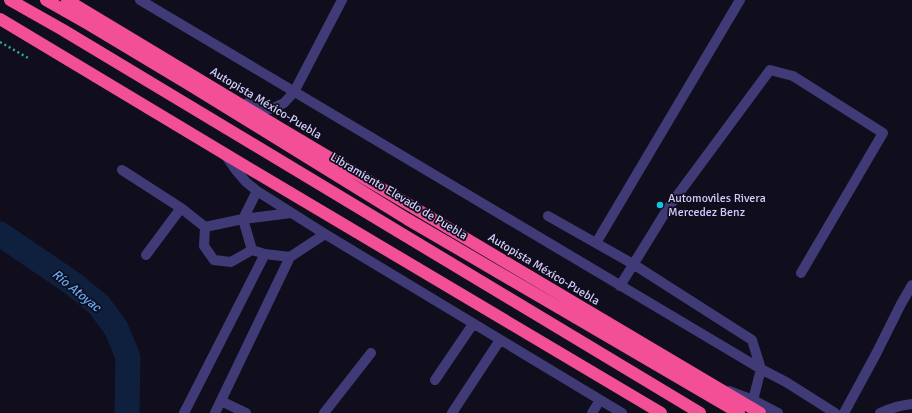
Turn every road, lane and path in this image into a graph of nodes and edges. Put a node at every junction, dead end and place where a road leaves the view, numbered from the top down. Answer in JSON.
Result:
{"nodes":[{"id":1,"x":10,"y":0,"type":"edge"},
{"id":2,"x":46,"y":0,"type":"edge"},
{"id":3,"x":67,"y":0,"type":"edge"},
{"id":4,"x":140,"y":0,"type":"edge"},
{"id":5,"x":342,"y":0,"type":"edge"},
{"id":6,"x":740,"y":0,"type":"edge"},
{"id":7,"x":0,"y":19,"type":"edge"},
{"id":8,"x":0,"y":42,"type":"edge"},
{"id":9,"x":158,"y":54,"type":"junction"},
{"id":10,"x":30,"y":59,"type":"dead end"},
{"id":11,"x":294,"y":92,"type":"junction"},
{"id":12,"x":225,"y":154,"type":"junction"},
{"id":13,"x":122,"y":170,"type":"dead end"},
{"id":14,"x":257,"y":191,"type":"junction"},
{"id":15,"x":181,"y":208,"type":"junction"},
{"id":16,"x":291,"y":213,"type":"junction"},
{"id":17,"x":548,"y":216,"type":"dead end"},
{"id":18,"x":243,"y":219,"type":"junction"},
{"id":19,"x":205,"y":227,"type":"junction"},
{"id":20,"x":325,"y":234,"type":"junction"},
{"id":21,"x":596,"y":243,"type":"junction"},
{"id":22,"x":252,"y":250,"type":"junction"},
{"id":23,"x":146,"y":254,"type":"dead end"},
{"id":24,"x":265,"y":254,"type":"junction"},
{"id":25,"x":290,"y":257,"type":"junction"},
{"id":26,"x":634,"y":264,"type":"junction"},
{"id":27,"x":801,"y":273,"type":"dead end"},
{"id":28,"x":912,"y":285,"type":"edge"},
{"id":29,"x":620,"y":286,"type":"junction"},
{"id":30,"x":473,"y":324,"type":"junction"},
{"id":31,"x":500,"y":340,"type":"junction"},
{"id":32,"x":371,"y":353,"type":"dead end"},
{"id":33,"x":760,"y":369,"type":"junction"},
{"id":34,"x":435,"y":380,"type":"dead end"},
{"id":35,"x":712,"y":385,"type":"junction"},
{"id":36,"x":600,"y":400,"type":"junction"},
{"id":37,"x":753,"y":400,"type":"junction"},
{"id":38,"x":221,"y":401,"type":"junction"},
{"id":39,"x":912,"y":404,"type":"edge"},
{"id":40,"x":184,"y":413,"type":"edge"},
{"id":41,"x":215,"y":413,"type":"edge"},
{"id":42,"x":246,"y":413,"type":"edge"},
{"id":43,"x":324,"y":413,"type":"edge"},
{"id":44,"x":452,"y":413,"type":"edge"},
{"id":45,"x":592,"y":413,"type":"edge"},
{"id":46,"x":621,"y":413,"type":"edge"},
{"id":47,"x":662,"y":413,"type":"edge"},
{"id":48,"x":700,"y":413,"type":"edge"},
{"id":49,"x":739,"y":413,"type":"edge"},
{"id":50,"x":760,"y":413,"type":"edge"},
{"id":51,"x":778,"y":413,"type":"edge"},
{"id":52,"x":835,"y":413,"type":"edge"},
{"id":53,"x":844,"y":413,"type":"edge"},
{"id":54,"x":880,"y":413,"type":"edge"}],
"edges":[{"from":1,"to":48,"type":"highway"},
{"from":2,"to":49,"type":"highway","name":"Libramiento Elevado de Puebla"},
{"from":3,"to":9,"type":"highway","name":"Autopista México-Puebla"},
{"from":4,"to":11,"type":"street"},
{"from":5,"to":11,"type":"street"},
{"from":6,"to":21,"type":"street"},
{"from":7,"to":12,"type":"highway"},
{"from":8,"to":10,"type":"path"},
{"from":9,"to":11,"type":"street"},
{"from":9,"to":35,"type":"highway","name":"Autopista México-Puebla"},
{"from":11,"to":29,"type":"street"},
{"from":12,"to":14,"type":"street"},
{"from":12,"to":47,"type":"highway"},
{"from":13,"to":15,"type":"street"},
{"from":14,"to":16,"type":"street"},
{"from":14,"to":18,"type":"street"},
{"from":15,"to":19,"type":"street"},
{"from":15,"to":23,"type":"street"},
{"from":16,"to":18,"type":"street"},
{"from":16,"to":20,"type":"street"},
{"from":17,"to":21,"type":"street"},
{"from":18,"to":19,"type":"street"},
{"from":18,"to":22,"type":"street"},
{"from":19,"to":22,"type":"street"},
{"from":20,"to":25,"type":"street"},
{"from":20,"to":30,"type":"street"},
{"from":21,"to":26,"type":"street"},
{"from":22,"to":24,"type":"street"},
{"from":24,"to":25,"type":"street"},
{"from":24,"to":40,"type":"street"},
{"from":25,"to":38,"type":"street"},
{"from":26,"to":27,"type":"street"},
{"from":26,"to":29,"type":"street"},
{"from":26,"to":33,"type":"street"},
{"from":28,"to":53,"type":"street"},
{"from":29,"to":33,"type":"street"},
{"from":30,"to":31,"type":"street"},
{"from":30,"to":34,"type":"street"},
{"from":31,"to":36,"type":"street"},
{"from":31,"to":44,"type":"street"},
{"from":32,"to":43,"type":"street"},
{"from":33,"to":37,"type":"street"},
{"from":33,"to":52,"type":"street"},
{"from":35,"to":37,"type":"street"},
{"from":35,"to":50,"type":"highway","name":"Autopista México-Puebla"},
{"from":36,"to":45,"type":"street"},
{"from":36,"to":46,"type":"street"},
{"from":37,"to":51,"type":"street"},
{"from":38,"to":41,"type":"street"},
{"from":38,"to":42,"type":"street"},
{"from":39,"to":54,"type":"street"}]}
